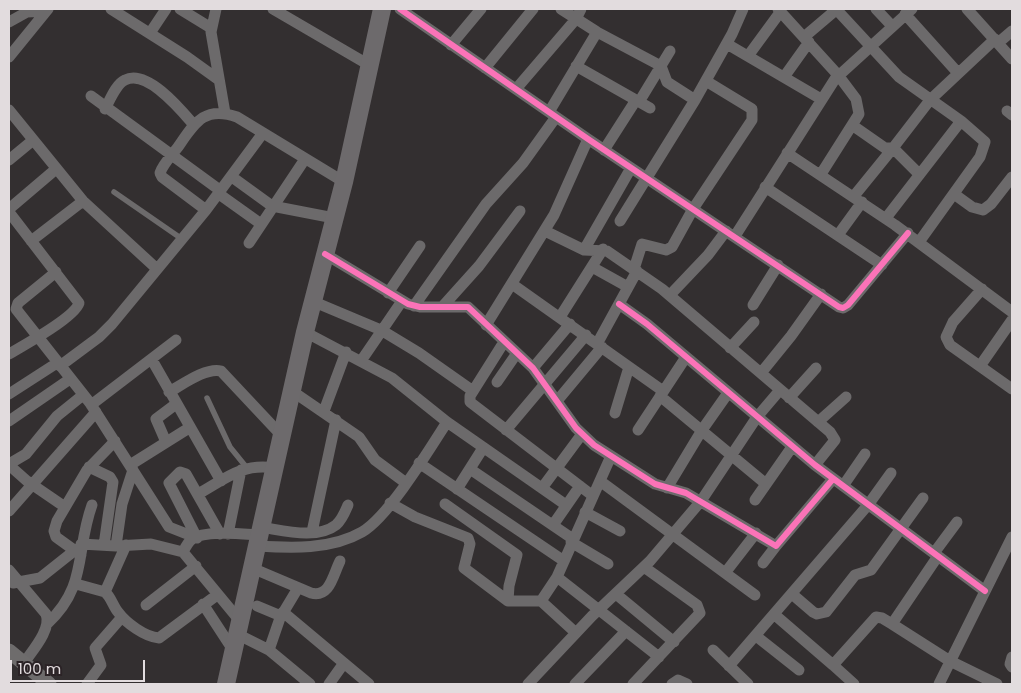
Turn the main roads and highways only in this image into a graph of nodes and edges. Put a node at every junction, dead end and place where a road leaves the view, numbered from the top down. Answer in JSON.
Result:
{"nodes":[{"id":1,"x":382,"y":9,"type":"edge"},
{"id":2,"x":226,"y":684,"type":"edge"}],
"edges":[{"from":1,"to":2,"type":"main road"}]}
